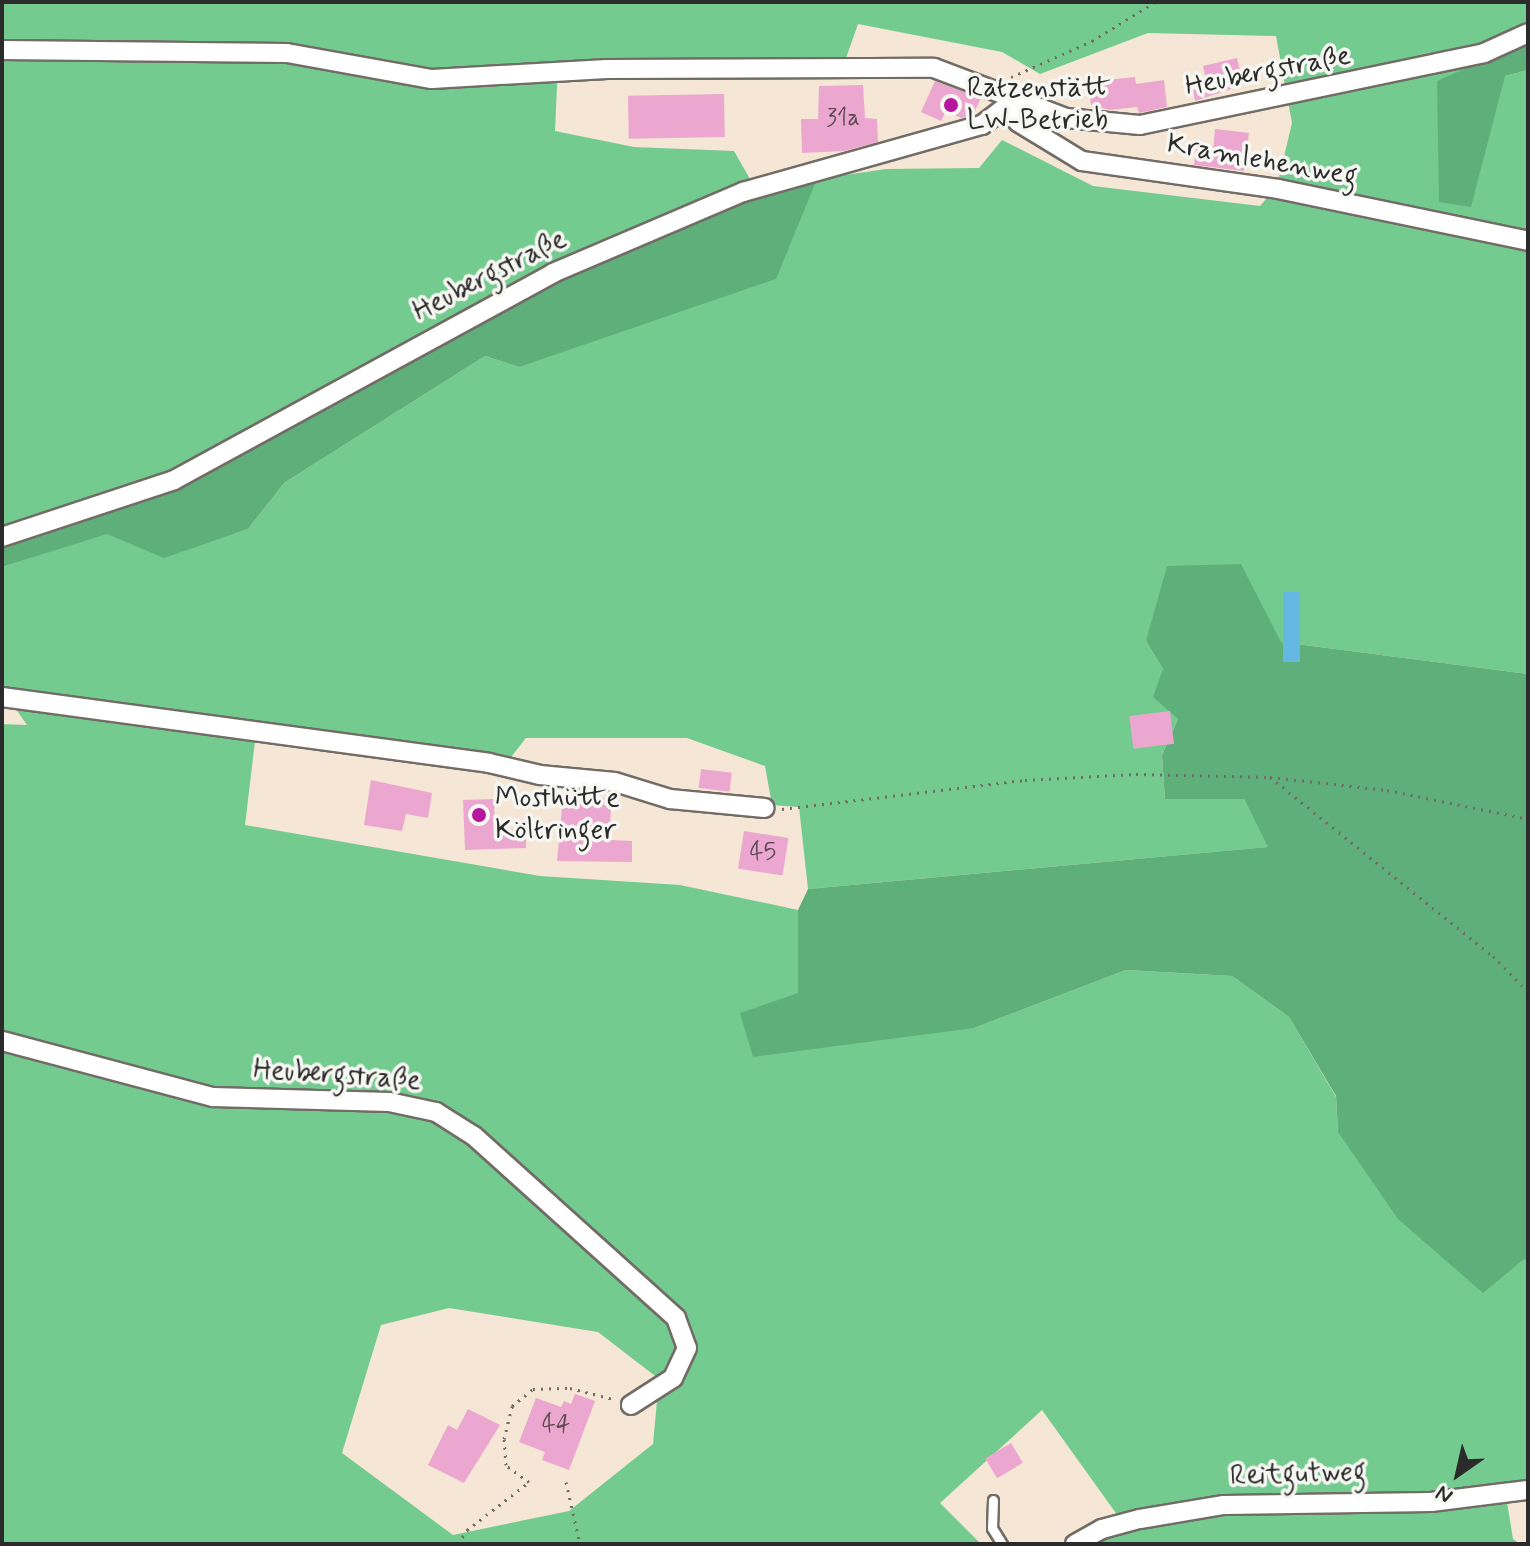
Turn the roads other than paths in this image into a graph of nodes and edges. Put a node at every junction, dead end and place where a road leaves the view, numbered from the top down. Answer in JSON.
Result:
{"nodes":[{"id":1,"x":1528,"y":33,"type":"edge"},
{"id":2,"x":2,"y":50,"type":"edge"},
{"id":3,"x":1016,"y":99,"type":"junction"},
{"id":4,"x":1528,"y":241,"type":"edge"},
{"id":5,"x":2,"y":537,"type":"edge"},
{"id":6,"x":2,"y":697,"type":"edge"},
{"id":7,"x":765,"y":808,"type":"road end"},
{"id":8,"x":2,"y":1041,"type":"edge"},
{"id":9,"x":631,"y":1405,"type":"road end"},
{"id":10,"x":1528,"y":1490,"type":"edge"},
{"id":11,"x":993,"y":1500,"type":"dead end"},
{"id":12,"x":1002,"y":1544,"type":"edge"},
{"id":13,"x":1075,"y":1544,"type":"edge"}],
"edges":[{"from":1,"to":3,"type":"street","name":"Heubergstraße"},
{"from":2,"to":3,"type":"street","name":"Heubergstraße"},
{"from":3,"to":4,"type":"street","name":"Kramlehenweg"},
{"from":3,"to":5,"type":"street","name":"Heubergstraße"},
{"from":6,"to":7,"type":"street"},
{"from":8,"to":9,"type":"street","name":"Heubergstraße"},
{"from":10,"to":13,"type":"street","name":"Reitgutweg"},
{"from":11,"to":12,"type":"lane"}]}
